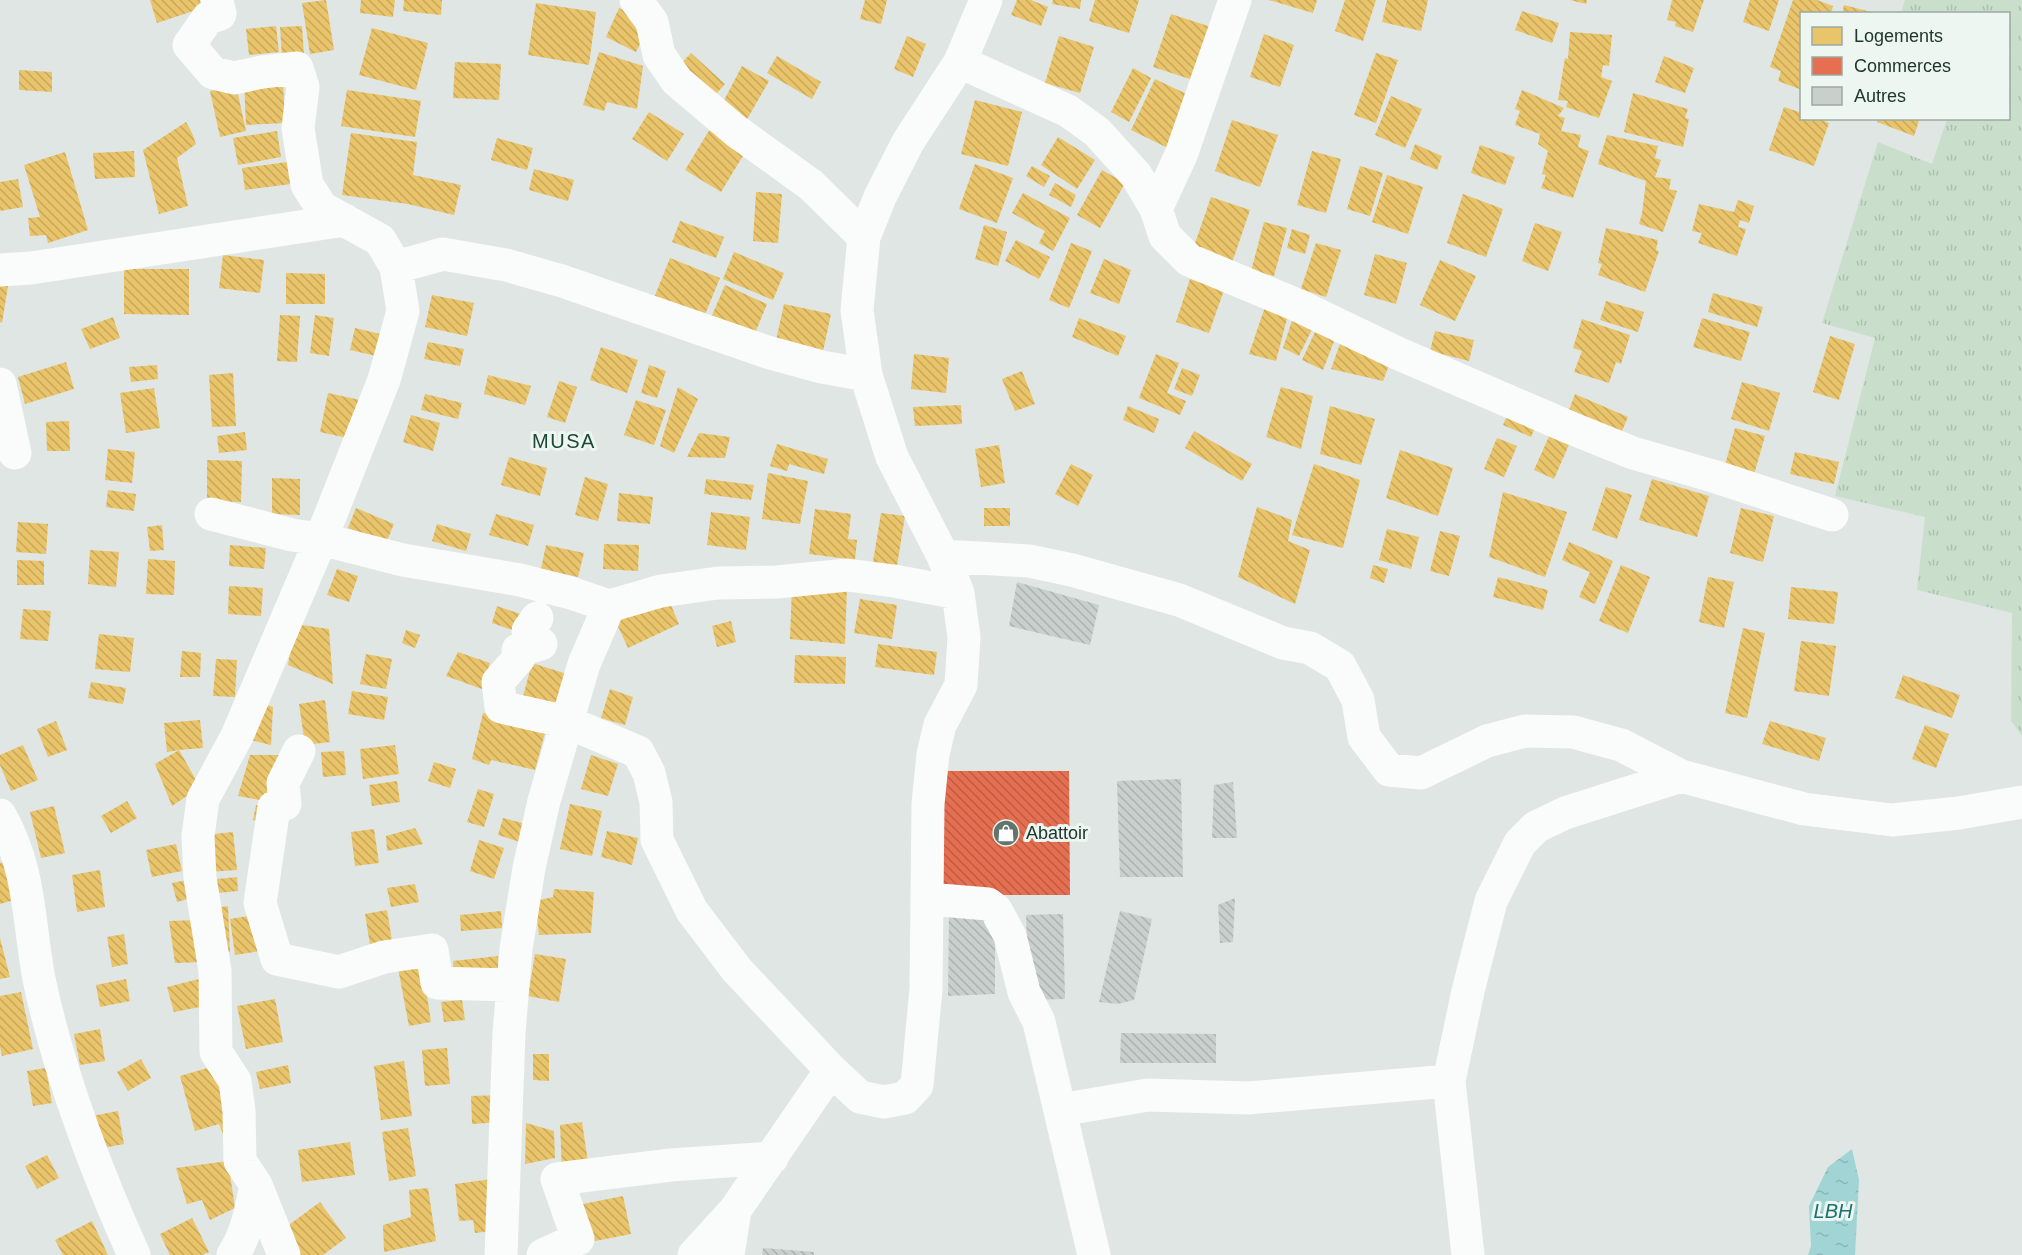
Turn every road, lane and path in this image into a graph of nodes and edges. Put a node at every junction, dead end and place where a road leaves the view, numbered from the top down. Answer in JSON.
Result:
{"nodes":[{"id":1,"x":216,"y":0,"type":"edge"},
{"id":2,"x":636,"y":0,"type":"edge"},
{"id":3,"x":986,"y":0,"type":"edge"},
{"id":4,"x":1235,"y":0,"type":"edge"},
{"id":5,"x":960,"y":62,"type":"junction"},
{"id":6,"x":1156,"y":209,"type":"junction"},
{"id":7,"x":345,"y":220,"type":"junction"},
{"id":8,"x":864,"y":237,"type":"junction"},
{"id":9,"x":396,"y":267,"type":"junction"},
{"id":10,"x":0,"y":270,"type":"edge"},
{"id":11,"x":866,"y":375,"type":"junction"},
{"id":12,"x":0,"y":384,"type":"edge"},
{"id":13,"x":15,"y":453,"type":"dead end"},
{"id":14,"x":211,"y":514,"type":"dead end"},
{"id":15,"x":1832,"y":515,"type":"dead end"},
{"id":16,"x":321,"y":539,"type":"junction"},
{"id":17,"x":943,"y":556,"type":"junction"},
{"id":18,"x":958,"y":593,"type":"junction"},
{"id":19,"x":609,"y":606,"type":"junction"},
{"id":20,"x":537,"y":618,"type":"dead end"},
{"id":21,"x":567,"y":722,"type":"junction"},
{"id":22,"x":299,"y":751,"type":"dead end"},
{"id":23,"x":1681,"y":776,"type":"junction"},
{"id":24,"x":2022,"y":802,"type":"edge"},
{"id":25,"x":0,"y":815,"type":"edge"},
{"id":26,"x":928,"y":899,"type":"junction"},
{"id":27,"x":513,"y":985,"type":"junction"},
{"id":28,"x":831,"y":1070,"type":"junction"},
{"id":29,"x":1449,"y":1081,"type":"junction"},
{"id":30,"x":1060,"y":1110,"type":"junction"},
{"id":31,"x":772,"y":1158,"type":"junction"},
{"id":32,"x":256,"y":1185,"type":"junction"},
{"id":33,"x":735,"y":1210,"type":"junction"},
{"id":34,"x":134,"y":1255,"type":"edge"},
{"id":35,"x":233,"y":1255,"type":"edge"},
{"id":36,"x":284,"y":1255,"type":"edge"},
{"id":37,"x":501,"y":1255,"type":"edge"},
{"id":38,"x":543,"y":1255,"type":"edge"},
{"id":39,"x":694,"y":1255,"type":"edge"},
{"id":40,"x":728,"y":1255,"type":"edge"},
{"id":41,"x":1095,"y":1255,"type":"edge"},
{"id":42,"x":1468,"y":1255,"type":"edge"}],
"edges":[{"from":1,"to":7,"type":"street"},
{"from":2,"to":8,"type":"street"},
{"from":3,"to":5,"type":"street"},
{"from":4,"to":6,"type":"street"},
{"from":5,"to":6,"type":"street"},
{"from":5,"to":8,"type":"street"},
{"from":6,"to":15,"type":"street"},
{"from":7,"to":9,"type":"street"},
{"from":7,"to":10,"type":"street"},
{"from":8,"to":11,"type":"street"},
{"from":9,"to":11,"type":"street"},
{"from":9,"to":16,"type":"street"},
{"from":11,"to":17,"type":"street"},
{"from":12,"to":13,"type":"street"},
{"from":14,"to":16,"type":"street"},
{"from":16,"to":19,"type":"street"},
{"from":16,"to":32,"type":"street"},
{"from":17,"to":18,"type":"street"},
{"from":17,"to":23,"type":"street"},
{"from":18,"to":19,"type":"street"},
{"from":18,"to":26,"type":"street"},
{"from":19,"to":21,"type":"street"},
{"from":20,"to":21,"type":"street"},
{"from":21,"to":27,"type":"street"},
{"from":21,"to":28,"type":"street"},
{"from":22,"to":27,"type":"street"},
{"from":23,"to":24,"type":"street"},
{"from":23,"to":29,"type":"street"},
{"from":25,"to":34,"type":"street"},
{"from":26,"to":28,"type":"street"},
{"from":26,"to":30,"type":"street"},
{"from":27,"to":37,"type":"street"},
{"from":28,"to":31,"type":"street"},
{"from":29,"to":30,"type":"street"},
{"from":29,"to":42,"type":"street"},
{"from":30,"to":41,"type":"street"},
{"from":31,"to":33,"type":"street"},
{"from":31,"to":38,"type":"street"},
{"from":32,"to":35,"type":"street"},
{"from":32,"to":36,"type":"street"},
{"from":33,"to":39,"type":"street"},
{"from":33,"to":40,"type":"street"}]}
